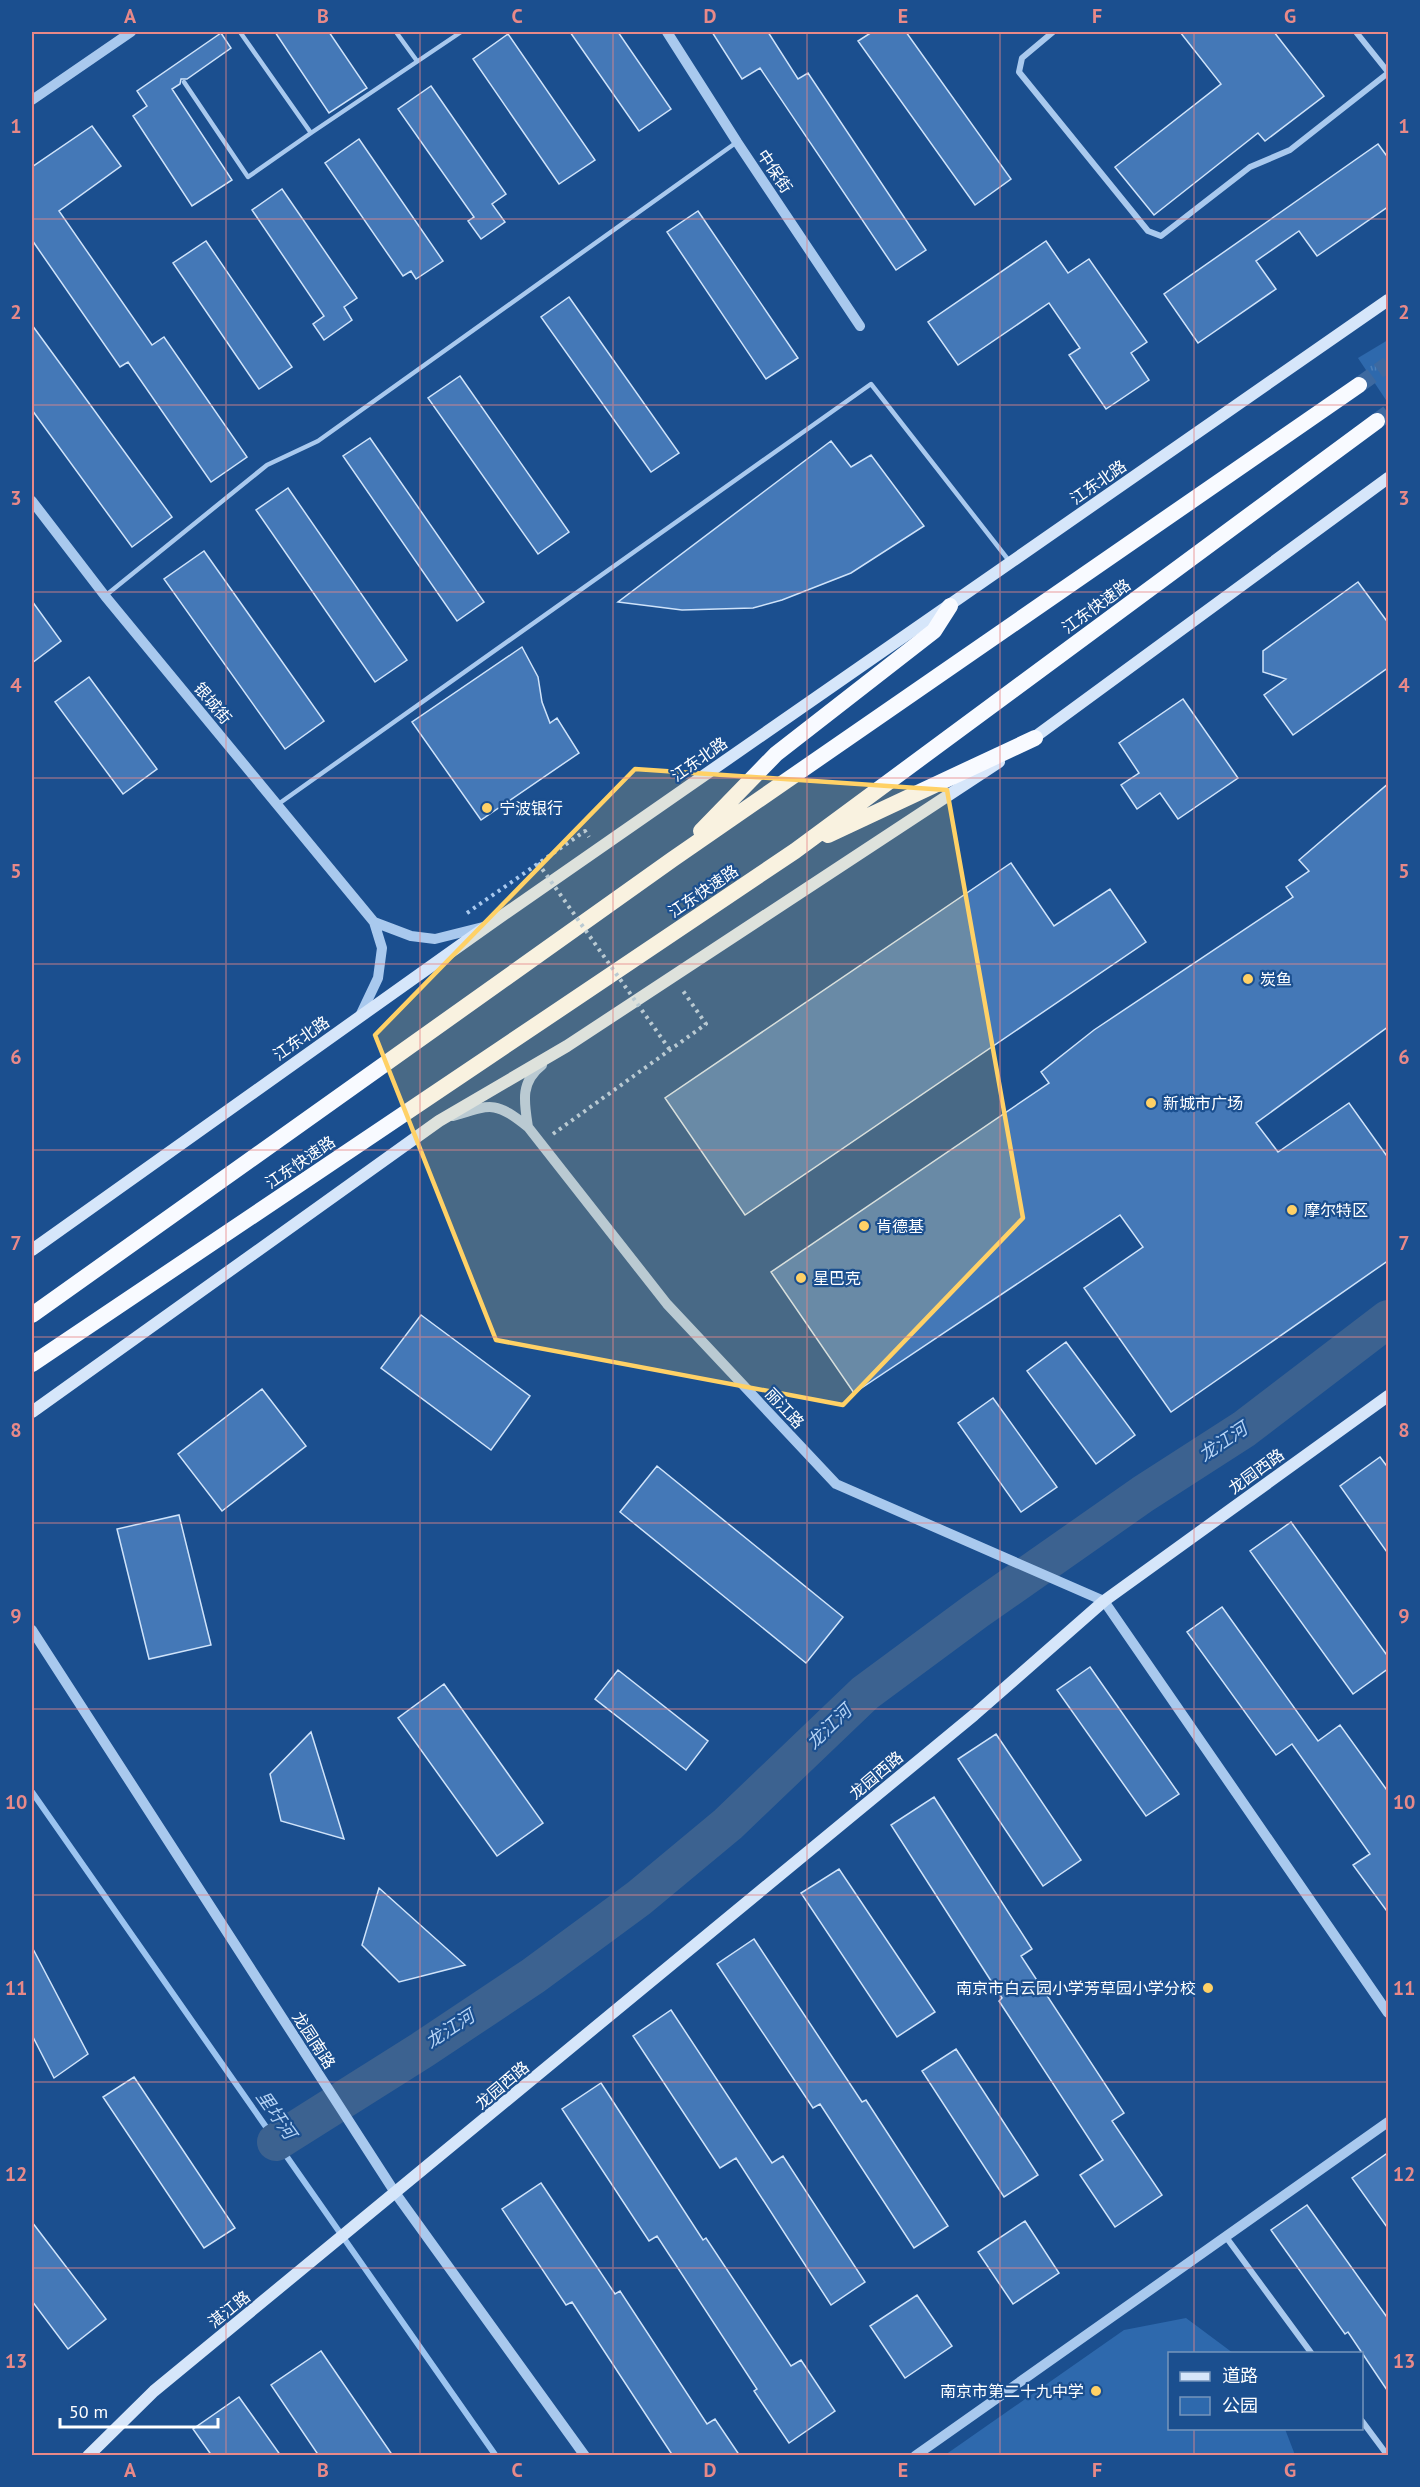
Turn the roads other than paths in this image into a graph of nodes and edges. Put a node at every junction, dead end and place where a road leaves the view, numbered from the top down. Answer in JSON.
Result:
{"nodes":[{"id":1,"x":131,"y":32,"type":"edge"},
{"id":2,"x":240,"y":32,"type":"edge"},
{"id":3,"x":396,"y":32,"type":"edge"},
{"id":4,"x":461,"y":32,"type":"edge"},
{"id":5,"x":667,"y":32,"type":"edge"},
{"id":6,"x":1053,"y":32,"type":"edge"},
{"id":7,"x":1356,"y":32,"type":"edge"},
{"id":8,"x":417,"y":61,"type":"junction"},
{"id":9,"x":1389,"y":72,"type":"edge"},
{"id":10,"x":184,"y":82,"type":"dead end"},
{"id":11,"x":32,"y":99,"type":"edge"},
{"id":12,"x":311,"y":133,"type":"junction"},
{"id":13,"x":737,"y":142,"type":"junction"},
{"id":14,"x":1389,"y":300,"type":"edge"},
{"id":15,"x":860,"y":326,"type":"dead end"},
{"id":16,"x":1359,"y":385,"type":"tunnel mouth"},
{"id":17,"x":1377,"y":421,"type":"tunnel mouth"},
{"id":18,"x":1389,"y":478,"type":"edge"},
{"id":19,"x":32,"y":501,"type":"edge"},
{"id":20,"x":1011,"y":563,"type":"junction"},
{"id":21,"x":105,"y":596,"type":"junction"},
{"id":22,"x":950,"y":606,"type":"junction"},
{"id":23,"x":1035,"y":738,"type":"junction"},
{"id":24,"x":277,"y":805,"type":"junction"},
{"id":25,"x":795,"y":851,"type":"junction"},
{"id":26,"x":673,"y":859,"type":"junction"},
{"id":27,"x":374,"y":922,"type":"junction"},
{"id":28,"x":486,"y":927,"type":"junction"},
{"id":29,"x":360,"y":1016,"type":"junction"},
{"id":30,"x":567,"y":1046,"type":"junction"},
{"id":31,"x":439,"y":1121,"type":"junction"},
{"id":32,"x":528,"y":1127,"type":"junction"},
{"id":33,"x":32,"y":1250,"type":"edge"},
{"id":34,"x":32,"y":1315,"type":"edge"},
{"id":35,"x":32,"y":1364,"type":"edge"},
{"id":36,"x":1389,"y":1396,"type":"edge"},
{"id":37,"x":32,"y":1412,"type":"edge"},
{"id":38,"x":1104,"y":1601,"type":"junction"},
{"id":39,"x":32,"y":1630,"type":"edge"},
{"id":40,"x":1389,"y":2013,"type":"edge"},
{"id":41,"x":1389,"y":2122,"type":"edge"},
{"id":42,"x":396,"y":2194,"type":"junction"},
{"id":43,"x":1226,"y":2237,"type":"junction"},
{"id":44,"x":1311,"y":2352,"type":"edge"},
{"id":45,"x":1363,"y":2422,"type":"edge"},
{"id":46,"x":88,"y":2456,"type":"edge"},
{"id":47,"x":585,"y":2456,"type":"edge"},
{"id":48,"x":915,"y":2456,"type":"edge"},
{"id":49,"x":1388,"y":2456,"type":"edge"}],
"edges":[{"from":1,"to":11,"type":"street"},
{"from":2,"to":12,"type":"lane"},
{"from":3,"to":8,"type":"lane"},
{"from":4,"to":8,"type":"lane"},
{"from":5,"to":13,"type":"street","name":"中保街"},
{"from":6,"to":9,"type":"street"},
{"from":7,"to":9,"type":"street"},
{"from":8,"to":12,"type":"lane"},
{"from":10,"to":12,"type":"lane"},
{"from":13,"to":15,"type":"street","name":"中保街"},
{"from":13,"to":21,"type":"lane"},
{"from":14,"to":20,"type":"main road","name":"江东北路"},
{"from":16,"to":26,"type":"highway","name":"江东快速路"},
{"from":17,"to":25,"type":"highway","name":"江东快速路"},
{"from":18,"to":23,"type":"main road"},
{"from":19,"to":21,"type":"street","name":"银城街"},
{"from":20,"to":22,"type":"main road","name":"江东北路"},
{"from":20,"to":24,"type":"lane"},
{"from":21,"to":24,"type":"street","name":"银城街"},
{"from":22,"to":26,"type":"highway"},
{"from":22,"to":28,"type":"main road","name":"江东北路"},
{"from":23,"to":25,"type":"highway"},
{"from":23,"to":30,"type":"main road"},
{"from":24,"to":27,"type":"street","name":"银城街"},
{"from":25,"to":35,"type":"highway","name":"江东快速路"},
{"from":26,"to":34,"type":"highway","name":"江东快速路"},
{"from":27,"to":28,"type":"street","name":"银城街"},
{"from":27,"to":29,"type":"street","name":"银城街"},
{"from":28,"to":29,"type":"main road","name":"江东北路"},
{"from":29,"to":33,"type":"main road","name":"江东北路"},
{"from":30,"to":31,"type":"main road"},
{"from":30,"to":32,"type":"street","name":"丽江路"},
{"from":31,"to":32,"type":"street","name":"丽江路"},
{"from":31,"to":37,"type":"main road"},
{"from":32,"to":38,"type":"street","name":"丽江路"},
{"from":36,"to":38,"type":"main road","name":"龙园西路"},
{"from":38,"to":40,"type":"street"},
{"from":38,"to":42,"type":"main road","name":"龙园西路"},
{"from":39,"to":42,"type":"street","name":"龙园南路"},
{"from":41,"to":43,"type":"street"},
{"from":42,"to":46,"type":"main road","name":"湛江路"},
{"from":42,"to":47,"type":"street","name":"龙园南路"},
{"from":43,"to":44,"type":"street"},
{"from":43,"to":48,"type":"street"},
{"from":45,"to":49,"type":"street"}]}
